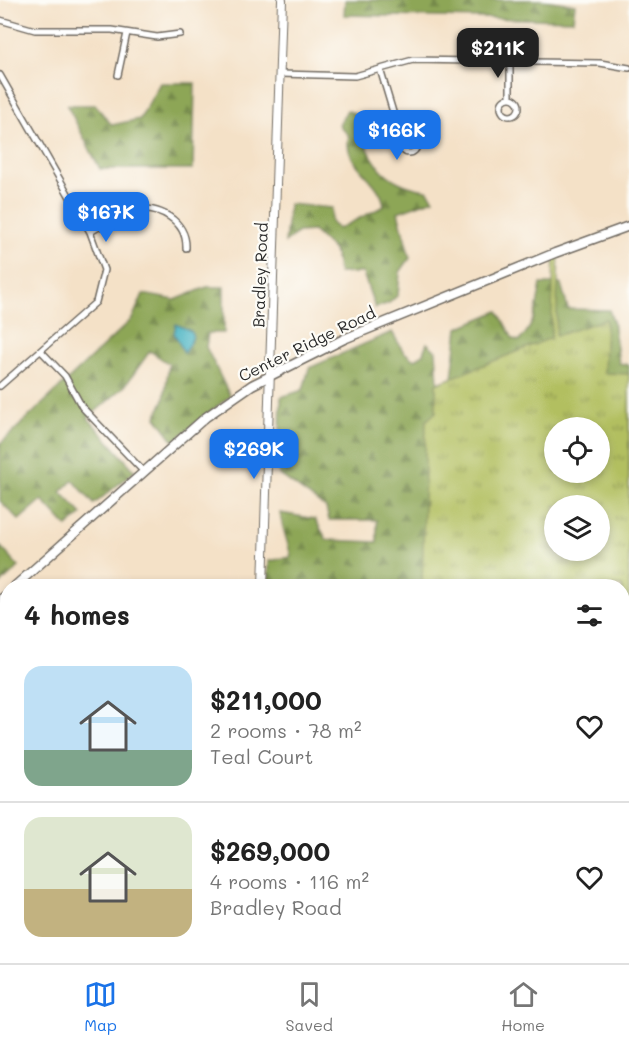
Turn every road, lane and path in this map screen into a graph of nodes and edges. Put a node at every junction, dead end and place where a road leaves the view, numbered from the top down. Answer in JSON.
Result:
{"nodes":[{"id":1,"x":282,"y":0,"type":"edge"},
{"id":2,"x":0,"y":20,"type":"edge"},
{"id":3,"x":127,"y":33,"type":"junction"},
{"id":4,"x":180,"y":34,"type":"dead end"},
{"id":5,"x":510,"y":62,"type":"junction"},
{"id":6,"x":629,"y":68,"type":"edge"},
{"id":7,"x":380,"y":69,"type":"junction"},
{"id":8,"x":280,"y":74,"type":"junction"},
{"id":9,"x":0,"y":75,"type":"edge"},
{"id":10,"x":118,"y":75,"type":"dead end"},
{"id":11,"x":510,"y":97,"type":"dead end"},
{"id":12,"x":404,"y":139,"type":"dead end"},
{"id":13,"x":629,"y":226,"type":"edge"},
{"id":14,"x":90,"y":232,"type":"junction"},
{"id":15,"x":186,"y":248,"type":"dead end"},
{"id":16,"x":41,"y":351,"type":"junction"},
{"id":17,"x":271,"y":375,"type":"junction"},
{"id":18,"x":0,"y":386,"type":"edge"},
{"id":19,"x":143,"y":471,"type":"junction"},
{"id":20,"x":23,"y":579,"type":"edge"},
{"id":21,"x":263,"y":579,"type":"edge"}],
"edges":[{"from":1,"to":8,"type":"street","name":"Bradley Road"},
{"from":2,"to":3,"type":"street"},
{"from":3,"to":4,"type":"street"},
{"from":3,"to":10,"type":"street"},
{"from":5,"to":6,"type":"street"},
{"from":5,"to":7,"type":"street"},
{"from":5,"to":11,"type":"street"},
{"from":7,"to":8,"type":"street"},
{"from":7,"to":12,"type":"street"},
{"from":8,"to":17,"type":"street","name":"Bradley Road"},
{"from":9,"to":14,"type":"street"},
{"from":13,"to":17,"type":"main road","name":"Center Ridge Road"},
{"from":14,"to":15,"type":"street"},
{"from":14,"to":16,"type":"street"},
{"from":16,"to":18,"type":"street"},
{"from":16,"to":19,"type":"street"},
{"from":17,"to":19,"type":"main road","name":"Center Ridge Road"},
{"from":17,"to":21,"type":"street","name":"Bradley Road"},
{"from":19,"to":20,"type":"main road","name":"Center Ridge Road"}]}
